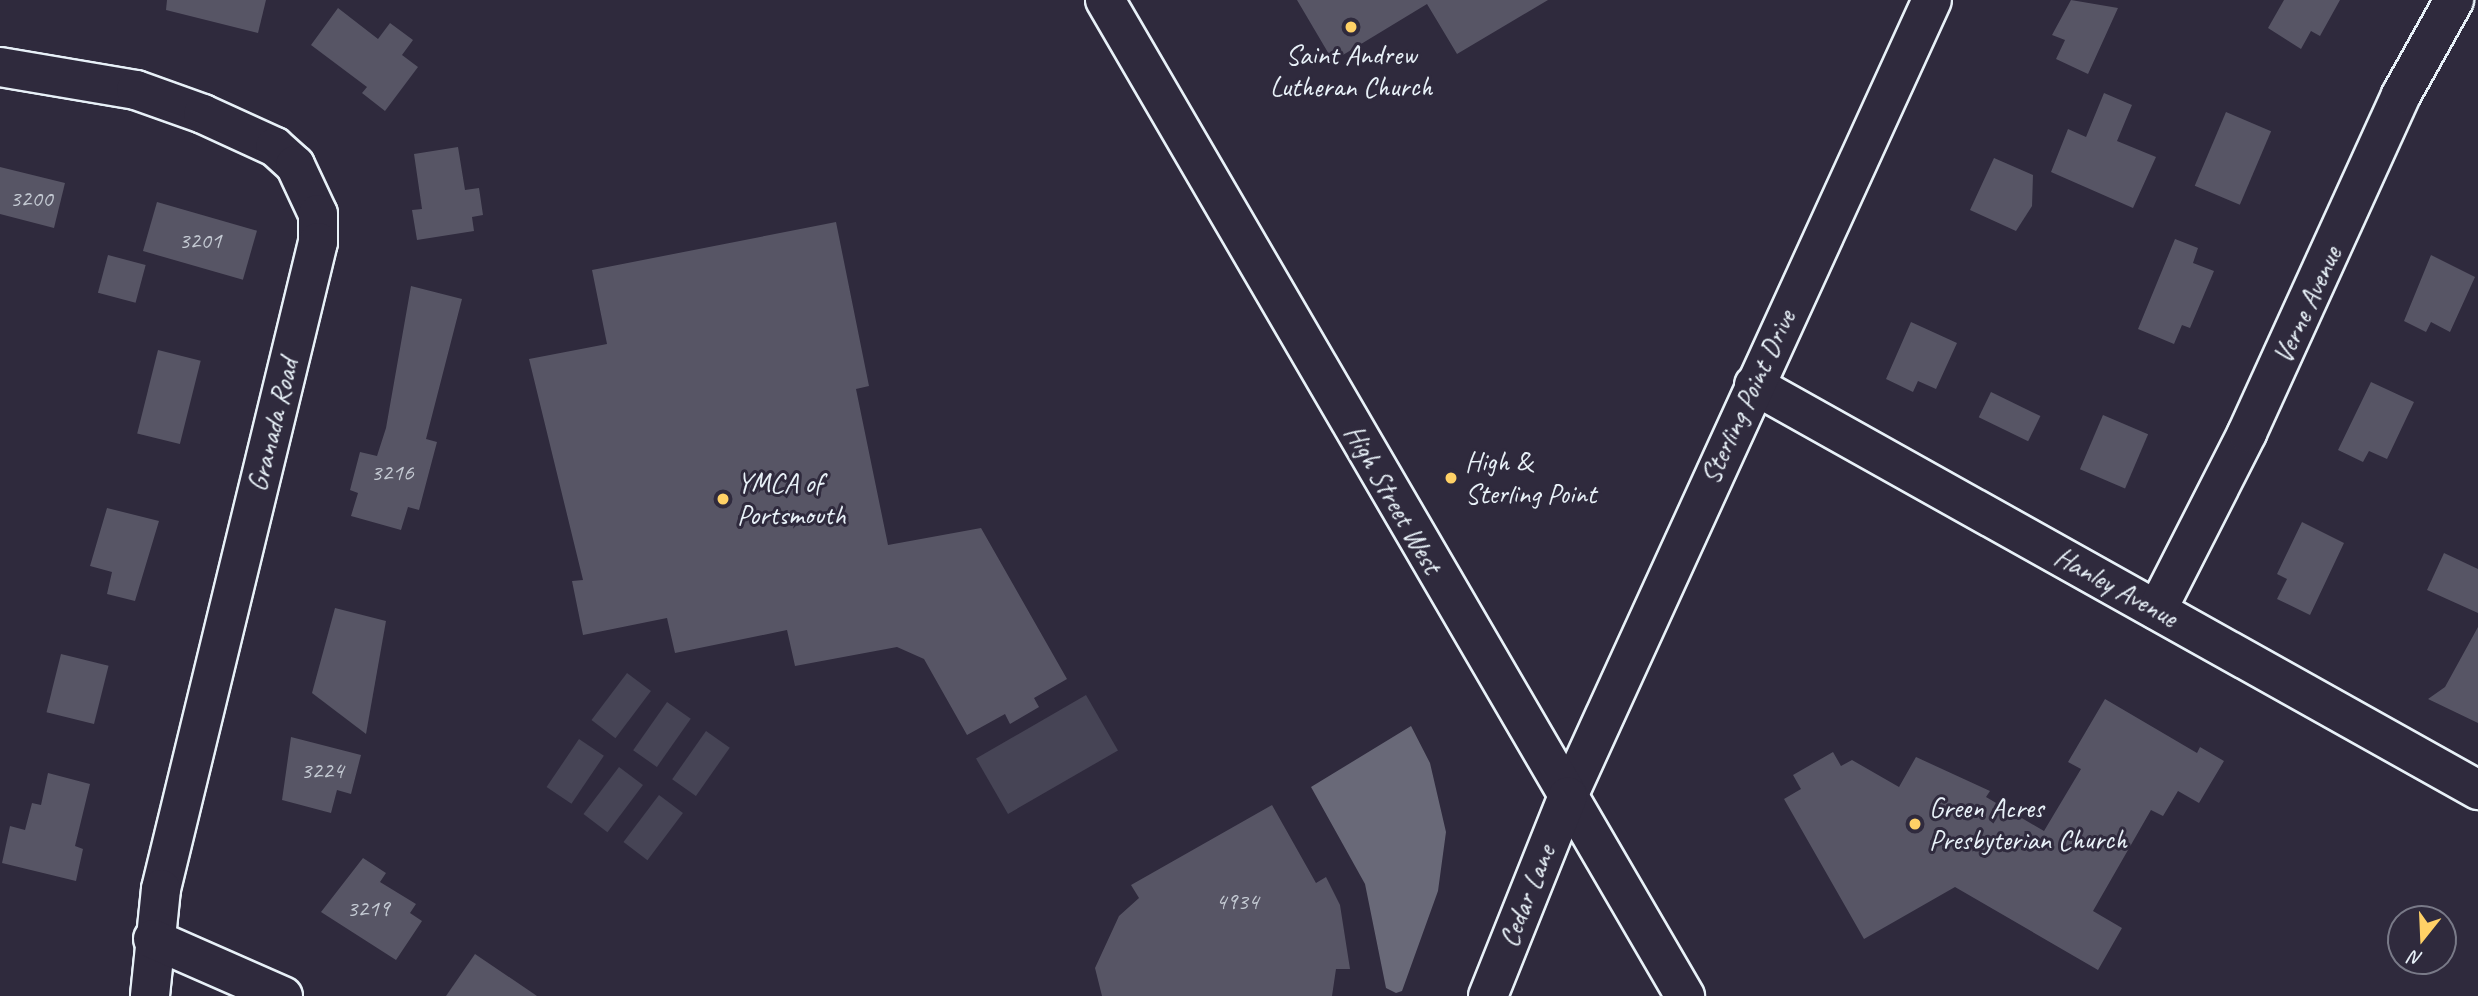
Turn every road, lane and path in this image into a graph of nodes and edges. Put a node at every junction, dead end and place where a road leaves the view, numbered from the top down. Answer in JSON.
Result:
{"nodes":[{"id":1,"x":1105,"y":0,"type":"edge"},
{"id":2,"x":1932,"y":0,"type":"edge"},
{"id":3,"x":2454,"y":0,"type":"edge"},
{"id":4,"x":0,"y":67,"type":"edge"},
{"id":5,"x":1754,"y":385,"type":"junction"},
{"id":6,"x":2157,"y":610,"type":"junction"},
{"id":7,"x":2478,"y":790,"type":"edge"},
{"id":8,"x":1568,"y":796,"type":"junction"},
{"id":9,"x":153,"y":939,"type":"junction"},
{"id":10,"x":150,"y":996,"type":"edge"},
{"id":11,"x":282,"y":996,"type":"edge"},
{"id":12,"x":1488,"y":996,"type":"edge"},
{"id":13,"x":1685,"y":996,"type":"edge"}],
"edges":[{"from":1,"to":8,"type":"street","name":"High Street West"},
{"from":2,"to":5,"type":"street","name":"Sterling Point Drive"},
{"from":3,"to":6,"type":"street","name":"Verne Avenue"},
{"from":4,"to":9,"type":"street","name":"Granada Road"},
{"from":5,"to":6,"type":"street","name":"Hanley Avenue"},
{"from":5,"to":8,"type":"street","name":"Sterling Point Drive"},
{"from":6,"to":7,"type":"street","name":"Hanley Avenue"},
{"from":8,"to":12,"type":"street","name":"Cedar Lane"},
{"from":8,"to":13,"type":"street","name":"High Street West"},
{"from":9,"to":10,"type":"street","name":"Granada Road"},
{"from":9,"to":11,"type":"street"}]}
